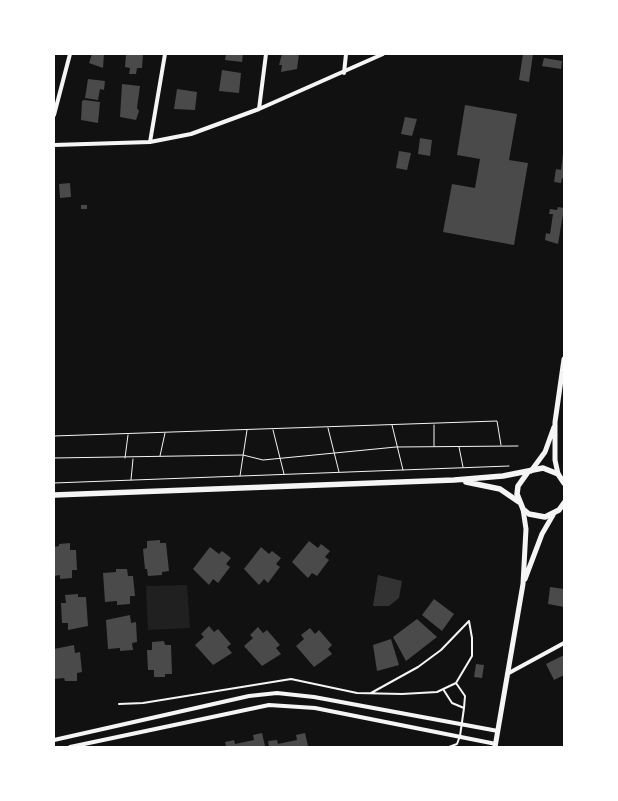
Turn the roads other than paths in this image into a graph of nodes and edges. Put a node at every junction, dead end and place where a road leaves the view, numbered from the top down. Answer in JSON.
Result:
{"nodes":[{"id":1,"x":70,"y":54,"type":"edge"},
{"id":2,"x":165,"y":54,"type":"edge"},
{"id":3,"x":266,"y":54,"type":"edge"},
{"id":4,"x":346,"y":54,"type":"edge"},
{"id":5,"x":383,"y":54,"type":"edge"},
{"id":6,"x":344,"y":73,"type":"junction"},
{"id":7,"x":259,"y":109,"type":"junction"},
{"id":8,"x":54,"y":115,"type":"edge"},
{"id":9,"x":150,"y":142,"type":"junction"},
{"id":10,"x":54,"y":145,"type":"edge"},
{"id":11,"x":564,"y":359,"type":"edge"},
{"id":12,"x":555,"y":422,"type":"junction"},
{"id":13,"x":529,"y":472,"type":"junction"},
{"id":14,"x":558,"y":474,"type":"junction"},
{"id":15,"x":454,"y":480,"type":"junction"},
{"id":16,"x":564,"y":481,"type":"edge"},
{"id":17,"x":54,"y":495,"type":"edge"},
{"id":18,"x":519,"y":502,"type":"junction"},
{"id":19,"x":564,"y":504,"type":"edge"},
{"id":20,"x":523,"y":509,"type":"junction"},
{"id":21,"x":553,"y":515,"type":"junction"},
{"id":22,"x":523,"y":584,"type":"junction"},
{"id":23,"x":564,"y":643,"type":"edge"},
{"id":24,"x":508,"y":674,"type":"junction"},
{"id":25,"x":456,"y":683,"type":"junction"},
{"id":26,"x":443,"y":689,"type":"junction"},
{"id":27,"x":371,"y":693,"type":"junction"},
{"id":28,"x":119,"y":704,"type":"dead end"},
{"id":29,"x":464,"y":708,"type":"junction"},
{"id":30,"x":462,"y":725,"type":"junction"},
{"id":31,"x":498,"y":732,"type":"junction"},
{"id":32,"x":460,"y":736,"type":"junction"},
{"id":33,"x":54,"y":740,"type":"edge"},
{"id":34,"x":495,"y":745,"type":"edge"},
{"id":35,"x":70,"y":747,"type":"edge"},
{"id":36,"x":450,"y":747,"type":"edge"}],
"edges":[{"from":1,"to":8,"type":"street"},
{"from":2,"to":9,"type":"street"},
{"from":3,"to":7,"type":"street"},
{"from":4,"to":6,"type":"street"},
{"from":5,"to":6,"type":"street"},
{"from":6,"to":7,"type":"street"},
{"from":7,"to":9,"type":"street"},
{"from":9,"to":10,"type":"street"},
{"from":11,"to":12,"type":"main road"},
{"from":12,"to":13,"type":"main road"},
{"from":12,"to":14,"type":"main road"},
{"from":13,"to":14,"type":"main road"},
{"from":13,"to":15,"type":"main road"},
{"from":13,"to":18,"type":"main road"},
{"from":14,"to":16,"type":"main road"},
{"from":15,"to":17,"type":"main road"},
{"from":15,"to":18,"type":"main road"},
{"from":18,"to":20,"type":"main road"},
{"from":19,"to":21,"type":"main road"},
{"from":20,"to":21,"type":"main road"},
{"from":20,"to":22,"type":"main road"},
{"from":21,"to":22,"type":"main road"},
{"from":22,"to":24,"type":"main road"},
{"from":23,"to":24,"type":"street"},
{"from":24,"to":31,"type":"main road"},
{"from":25,"to":26,"type":"lane"},
{"from":25,"to":27,"type":"lane"},
{"from":25,"to":29,"type":"lane"},
{"from":26,"to":27,"type":"lane"},
{"from":26,"to":29,"type":"lane"},
{"from":27,"to":28,"type":"lane"},
{"from":29,"to":30,"type":"lane"},
{"from":30,"to":31,"type":"street"},
{"from":30,"to":32,"type":"lane"},
{"from":30,"to":33,"type":"street"},
{"from":31,"to":34,"type":"main road"},
{"from":32,"to":34,"type":"street"},
{"from":32,"to":35,"type":"street"},
{"from":32,"to":36,"type":"lane"}]}
